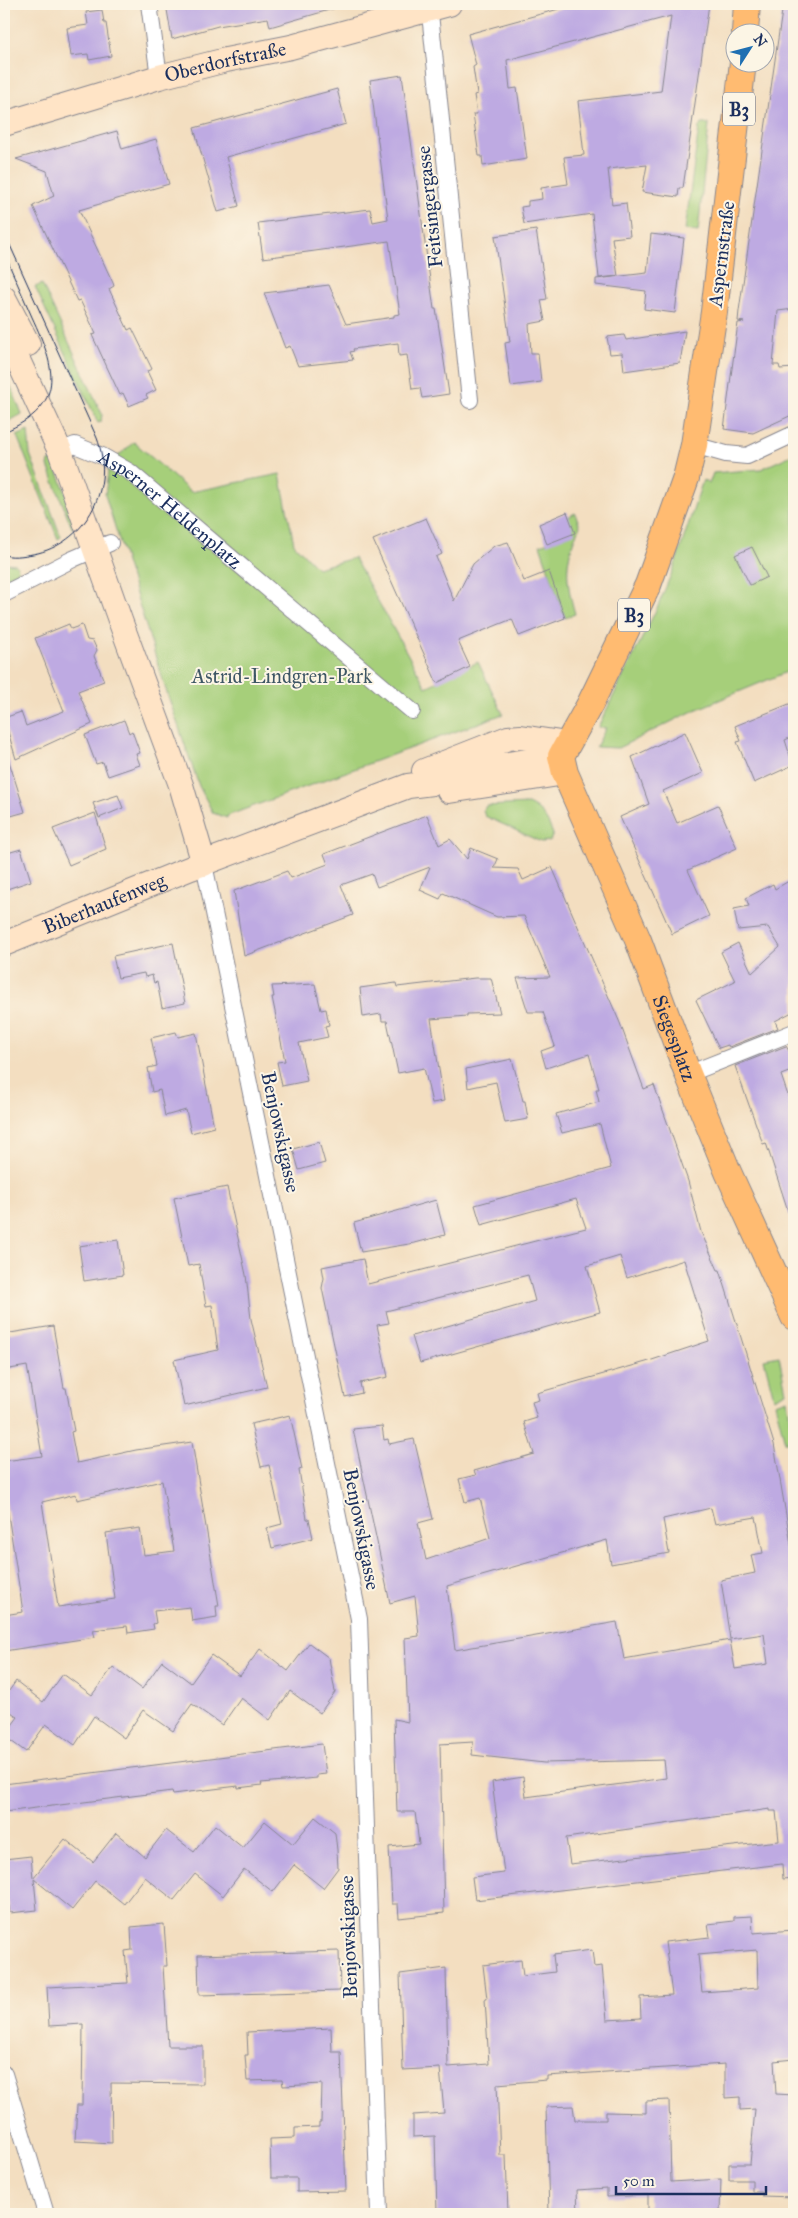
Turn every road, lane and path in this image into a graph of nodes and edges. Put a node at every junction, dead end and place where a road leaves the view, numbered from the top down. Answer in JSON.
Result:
{"nodes":[{"id":1,"x":149,"y":4,"type":"edge"},
{"id":2,"x":747,"y":4,"type":"edge"},
{"id":3,"x":436,"y":5,"type":"edge"},
{"id":4,"x":746,"y":22,"type":"edge"},
{"id":5,"x":742,"y":72,"type":"edge"},
{"id":6,"x":159,"y":78,"type":"junction"},
{"id":7,"x":4,"y":124,"type":"edge"},
{"id":8,"x":4,"y":298,"type":"edge"},
{"id":9,"x":4,"y":330,"type":"edge"},
{"id":10,"x":470,"y":400,"type":"dead end"},
{"id":11,"x":794,"y":434,"type":"edge"},
{"id":12,"x":694,"y":445,"type":"junction"},
{"id":13,"x":68,"y":448,"type":"junction"},
{"id":14,"x":102,"y":546,"type":"junction"},
{"id":15,"x":4,"y":594,"type":"edge"},
{"id":16,"x":412,"y":711,"type":"dead end"},
{"id":17,"x":564,"y":758,"type":"junction"},
{"id":18,"x":408,"y":786,"type":"junction"},
{"id":19,"x":204,"y":864,"type":"junction"},
{"id":20,"x":4,"y":944,"type":"edge"},
{"id":21,"x":794,"y":1032,"type":"edge"},
{"id":22,"x":688,"y":1074,"type":"junction"},
{"id":23,"x":794,"y":1317,"type":"edge"},
{"id":24,"x":4,"y":2074,"type":"edge"},
{"id":25,"x":46,"y":2214,"type":"edge"},
{"id":26,"x":379,"y":2214,"type":"edge"}],
"edges":[{"from":1,"to":6,"type":"street"},
{"from":2,"to":4,"type":"main road"},
{"from":3,"to":6,"type":"street","name":"Oberdorfstraße"},
{"from":3,"to":10,"type":"street","name":"Feitsingergasse"},
{"from":5,"to":12,"type":"main road","name":"Aspernstraße","number":"B3"},
{"from":6,"to":7,"type":"street","name":"Oberdorfstraße"},
{"from":8,"to":13,"type":"street"},
{"from":9,"to":13,"type":"street"},
{"from":11,"to":12,"type":"street"},
{"from":12,"to":17,"type":"main road","number":"B3"},
{"from":13,"to":14,"type":"street","name":"Asperner Heldenplatz"},
{"from":13,"to":14,"type":"street","name":"Asperner Heldenplatz"},
{"from":13,"to":16,"type":"street","name":"Asperner Heldenplatz"},
{"from":14,"to":15,"type":"street"},
{"from":14,"to":19,"type":"street","name":"Asperner Heldenplatz"},
{"from":17,"to":18,"type":"street"},
{"from":17,"to":18,"type":"street"},
{"from":17,"to":22,"type":"main road","name":"Siegesplatz"},
{"from":18,"to":19,"type":"street"},
{"from":19,"to":20,"type":"street","name":"Biberhaufenweg"},
{"from":19,"to":26,"type":"street","name":"Benjowskigasse"},
{"from":21,"to":22,"type":"street"},
{"from":22,"to":23,"type":"main road","name":"Siegesplatz"},
{"from":24,"to":25,"type":"street"}]}
